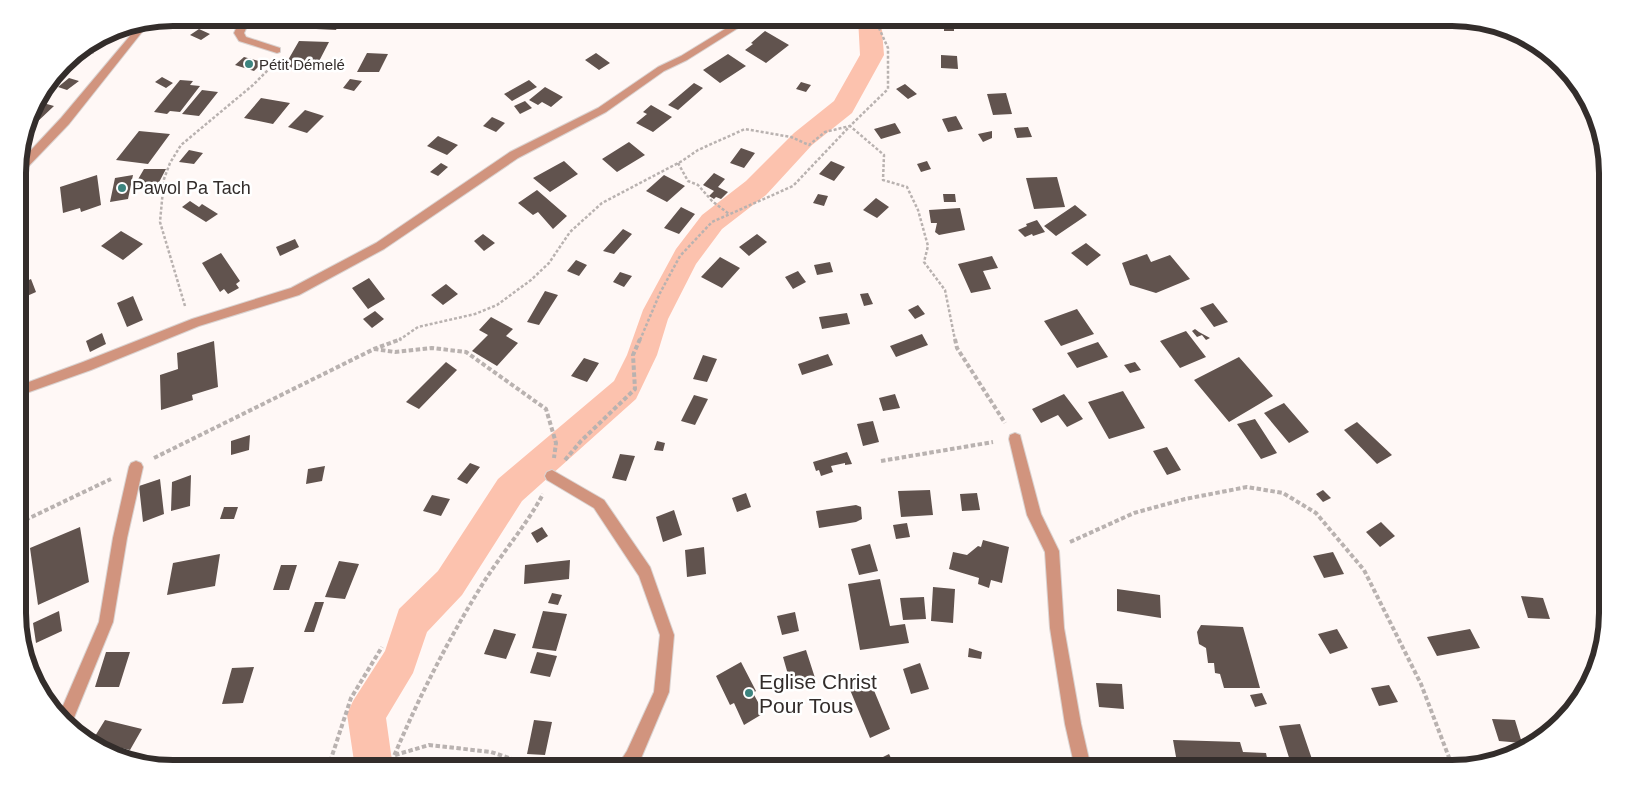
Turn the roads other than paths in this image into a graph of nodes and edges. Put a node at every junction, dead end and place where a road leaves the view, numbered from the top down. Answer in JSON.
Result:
{"nodes":[{"id":1,"x":242,"y":27,"type":"edge"},
{"id":2,"x":735,"y":27,"type":"edge"},
{"id":3,"x":140,"y":30,"type":"edge"},
{"id":4,"x":276,"y":50,"type":"road end"},
{"id":5,"x":27,"y":160,"type":"edge"},
{"id":6,"x":27,"y":388,"type":"edge"},
{"id":7,"x":1015,"y":439,"type":"road end"},
{"id":8,"x":136,"y":467,"type":"road end"},
{"id":9,"x":552,"y":476,"type":"road end"},
{"id":10,"x":67,"y":714,"type":"edge"},
{"id":11,"x":1081,"y":759,"type":"edge"},
{"id":12,"x":631,"y":760,"type":"edge"}],
"edges":[{"from":1,"to":4,"type":"street"},
{"from":2,"to":6,"type":"street"},
{"from":3,"to":5,"type":"street"},
{"from":7,"to":11,"type":"street"},
{"from":8,"to":10,"type":"street"},
{"from":9,"to":12,"type":"street"}]}
